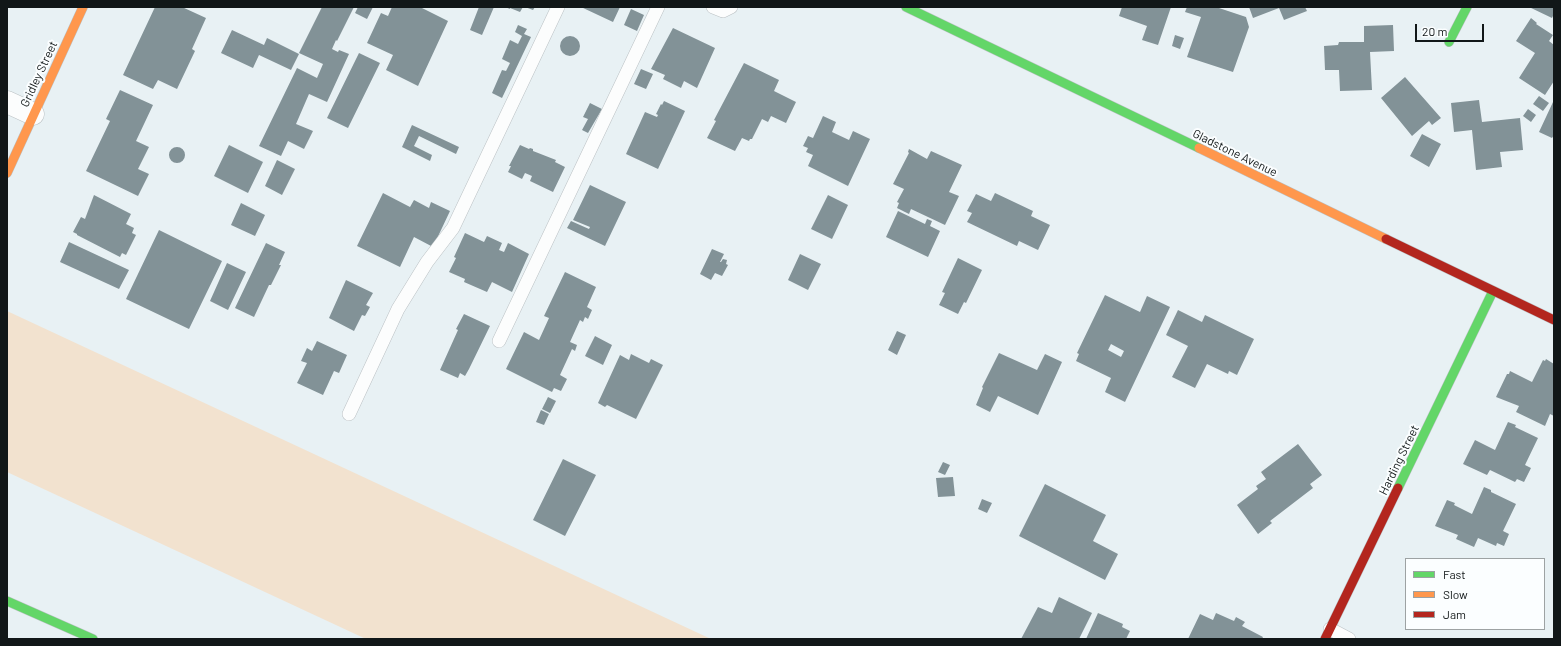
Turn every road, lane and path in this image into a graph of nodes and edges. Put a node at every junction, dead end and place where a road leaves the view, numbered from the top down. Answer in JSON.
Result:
{"nodes":[{"id":1,"x":83,"y":7,"type":"edge"},
{"id":2,"x":558,"y":7,"type":"edge"},
{"id":3,"x":658,"y":7,"type":"edge"},
{"id":4,"x":713,"y":7,"type":"edge"},
{"id":5,"x":731,"y":7,"type":"edge"},
{"id":6,"x":906,"y":7,"type":"edge"},
{"id":7,"x":1467,"y":7,"type":"edge"},
{"id":8,"x":1449,"y":42,"type":"dead end"},
{"id":9,"x":7,"y":102,"type":"edge"},
{"id":10,"x":34,"y":114,"type":"junction"},
{"id":11,"x":7,"y":173,"type":"edge"},
{"id":12,"x":1493,"y":290,"type":"junction"},
{"id":13,"x":1554,"y":320,"type":"edge"},
{"id":14,"x":499,"y":342,"type":"dead end"},
{"id":15,"x":349,"y":414,"type":"dead end"},
{"id":16,"x":7,"y":600,"type":"edge"},
{"id":17,"x":1328,"y":634,"type":"edge"},
{"id":18,"x":93,"y":639,"type":"edge"},
{"id":19,"x":1349,"y":639,"type":"edge"}],
"edges":[{"from":1,"to":10,"type":"main road","name":"Gridley Street"},
{"from":2,"to":15,"type":"lane"},
{"from":3,"to":14,"type":"lane"},
{"from":4,"to":5,"type":"lane"},
{"from":6,"to":12,"type":"main road","name":"Gladstone Avenue"},
{"from":7,"to":8,"type":"main road"},
{"from":9,"to":10,"type":"street"},
{"from":10,"to":11,"type":"main road","name":"Gridley Street"},
{"from":12,"to":13,"type":"main road","name":"Gladstone Avenue"},
{"from":12,"to":17,"type":"main road","name":"Harding Street"},
{"from":16,"to":18,"type":"main road"},
{"from":17,"to":19,"type":"lane"}]}
